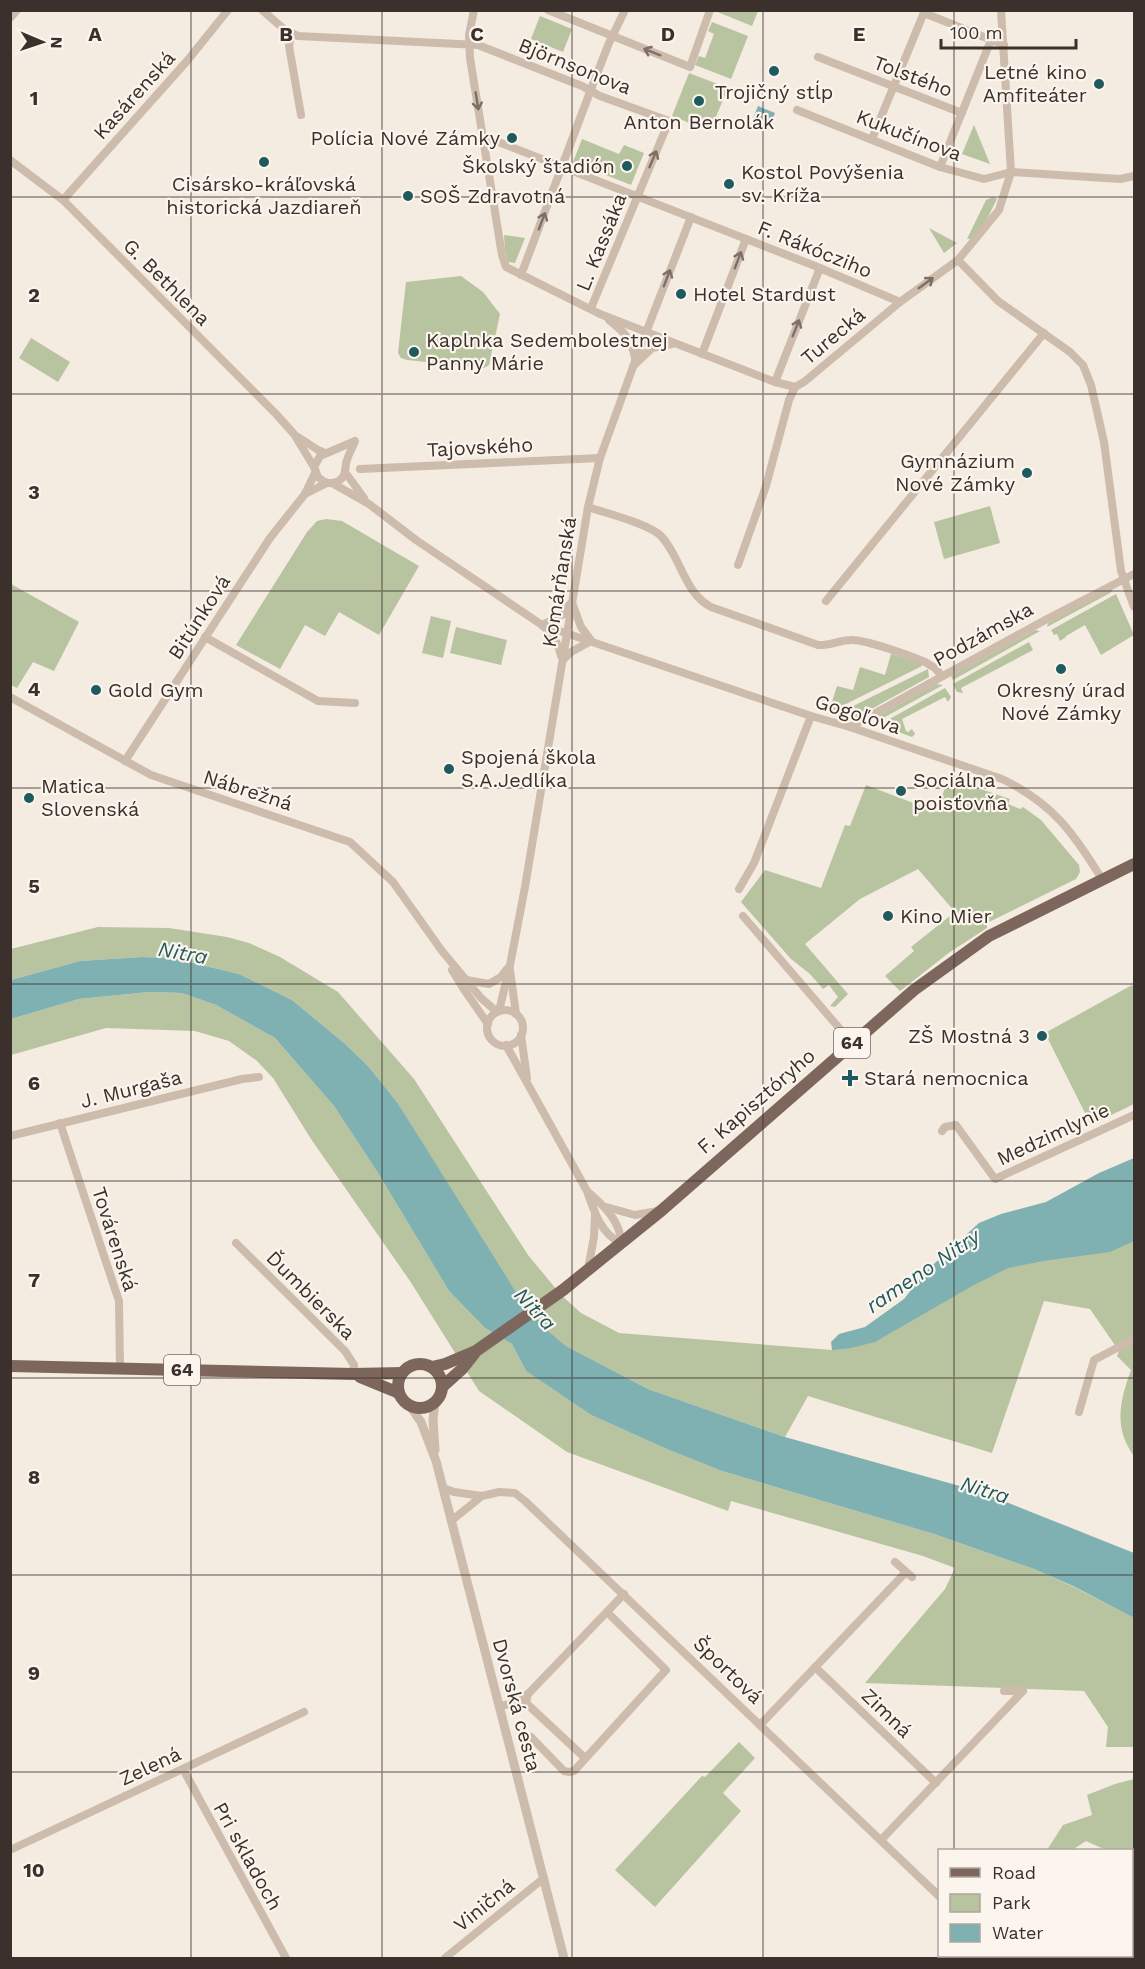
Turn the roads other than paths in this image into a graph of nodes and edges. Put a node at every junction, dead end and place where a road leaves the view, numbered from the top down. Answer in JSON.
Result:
{"nodes":[{"id":1,"x":17,"y":10,"type":"edge"},
{"id":2,"x":228,"y":10,"type":"edge"},
{"id":3,"x":262,"y":10,"type":"edge"},
{"id":4,"x":474,"y":10,"type":"edge"},
{"id":5,"x":548,"y":10,"type":"edge"},
{"id":6,"x":625,"y":10,"type":"edge"},
{"id":7,"x":1001,"y":10,"type":"edge"},
{"id":8,"x":708,"y":11,"type":"edge"},
{"id":9,"x":924,"y":12,"type":"edge"},
{"id":10,"x":10,"y":18,"type":"edge"},
{"id":11,"x":291,"y":34,"type":"junction"},
{"id":12,"x":613,"y":36,"type":"junction"},
{"id":13,"x":991,"y":40,"type":"junction"},
{"id":14,"x":468,"y":43,"type":"junction"},
{"id":15,"x":1004,"y":45,"type":"junction"},
{"id":16,"x":818,"y":57,"type":"dead end"},
{"id":17,"x":893,"y":87,"type":"junction"},
{"id":18,"x":591,"y":91,"type":"junction"},
{"id":19,"x":797,"y":110,"type":"dead end"},
{"id":20,"x":962,"y":113,"type":"junction"},
{"id":21,"x":302,"y":115,"type":"dead end"},
{"id":22,"x":669,"y":121,"type":"joint"},
{"id":23,"x":483,"y":136,"type":"junction"},
{"id":24,"x":872,"y":139,"type":"junction"},
{"id":25,"x":10,"y":160,"type":"edge"},
{"id":26,"x":562,"y":167,"type":"junction"},
{"id":27,"x":940,"y":167,"type":"junction"},
{"id":28,"x":1011,"y":172,"type":"junction"},
{"id":29,"x":1134,"y":176,"type":"edge"},
{"id":30,"x":637,"y":196,"type":"junction"},
{"id":31,"x":63,"y":200,"type":"junction"},
{"id":32,"x":691,"y":217,"type":"junction"},
{"id":33,"x":746,"y":239,"type":"junction"},
{"id":34,"x":958,"y":260,"type":"junction"},
{"id":35,"x":820,"y":268,"type":"junction"},
{"id":36,"x":521,"y":274,"type":"junction"},
{"id":37,"x":900,"y":302,"type":"junction"},
{"id":38,"x":591,"y":308,"type":"junction"},
{"id":39,"x":600,"y":314,"type":"junction"},
{"id":40,"x":646,"y":332,"type":"junction"},
{"id":41,"x":1044,"y":333,"type":"junction"},
{"id":42,"x":676,"y":344,"type":"junction"},
{"id":43,"x":702,"y":354,"type":"junction"},
{"id":44,"x":634,"y":365,"type":"junction"},
{"id":45,"x":775,"y":382,"type":"junction"},
{"id":46,"x":795,"y":387,"type":"junction"},
{"id":47,"x":294,"y":434,"type":"junction"},
{"id":48,"x":328,"y":453,"type":"junction"},
{"id":49,"x":600,"y":458,"type":"junction"},
{"id":50,"x":345,"y":468,"type":"junction"},
{"id":51,"x":360,"y":469,"type":"dead end"},
{"id":52,"x":315,"y":470,"type":"junction"},
{"id":53,"x":329,"y":483,"type":"junction"},
{"id":54,"x":305,"y":494,"type":"junction"},
{"id":55,"x":369,"y":504,"type":"junction"},
{"id":56,"x":588,"y":507,"type":"junction"},
{"id":57,"x":738,"y":565,"type":"dead end"},
{"id":58,"x":1134,"y":574,"type":"edge"},
{"id":59,"x":1124,"y":579,"type":"junction"},
{"id":60,"x":572,"y":601,"type":"junction"},
{"id":61,"x":826,"y":601,"type":"dead end"},
{"id":62,"x":1134,"y":607,"type":"edge"},
{"id":63,"x":542,"y":624,"type":"junction"},
{"id":64,"x":567,"y":633,"type":"junction"},
{"id":65,"x":206,"y":637,"type":"junction"},
{"id":66,"x":591,"y":640,"type":"junction"},
{"id":67,"x":563,"y":660,"type":"junction"},
{"id":68,"x":942,"y":676,"type":"junction"},
{"id":69,"x":10,"y":697,"type":"edge"},
{"id":70,"x":355,"y":704,"type":"dead end"},
{"id":71,"x":811,"y":716,"type":"junction"},
{"id":72,"x":850,"y":727,"type":"junction"},
{"id":73,"x":125,"y":761,"type":"junction"},
{"id":74,"x":1134,"y":864,"type":"edge"},
{"id":75,"x":1102,"y":879,"type":"junction"},
{"id":76,"x":739,"y":889,"type":"dead end"},
{"id":77,"x":743,"y":916,"type":"dead end"},
{"id":78,"x":442,"y":951,"type":"junction"},
{"id":79,"x":510,"y":965,"type":"junction"},
{"id":80,"x":465,"y":980,"type":"junction"},
{"id":81,"x":498,"y":1012,"type":"junction"},
{"id":82,"x":516,"y":1014,"type":"junction"},
{"id":83,"x":488,"y":1024,"type":"junction"},
{"id":84,"x":521,"y":1035,"type":"junction"},
{"id":85,"x":852,"y":1043,"type":"junction"},
{"id":86,"x":506,"y":1045,"type":"junction"},
{"id":87,"x":259,"y":1077,"type":"dead end"},
{"id":88,"x":528,"y":1082,"type":"junction"},
{"id":89,"x":1134,"y":1115,"type":"edge"},
{"id":90,"x":60,"y":1123,"type":"junction"},
{"id":91,"x":942,"y":1131,"type":"dead end"},
{"id":92,"x":10,"y":1136,"type":"edge"},
{"id":93,"x":587,"y":1191,"type":"junction"},
{"id":94,"x":606,"y":1207,"type":"junction"},
{"id":95,"x":662,"y":1210,"type":"junction"},
{"id":96,"x":595,"y":1214,"type":"junction"},
{"id":97,"x":236,"y":1243,"type":"dead end"},
{"id":98,"x":621,"y":1243,"type":"junction"},
{"id":99,"x":588,"y":1270,"type":"junction"},
{"id":100,"x":1134,"y":1339,"type":"edge"},
{"id":101,"x":476,"y":1351,"type":"junction"},
{"id":102,"x":10,"y":1366,"type":"edge"},
{"id":103,"x":432,"y":1367,"type":"junction"},
{"id":104,"x":120,"y":1368,"type":"junction"},
{"id":105,"x":402,"y":1373,"type":"junction"},
{"id":106,"x":353,"y":1374,"type":"junction"},
{"id":107,"x":442,"y":1387,"type":"junction"},
{"id":108,"x":399,"y":1393,"type":"junction"},
{"id":109,"x":435,"y":1402,"type":"junction"},
{"id":110,"x":410,"y":1406,"type":"junction"},
{"id":111,"x":1079,"y":1412,"type":"dead end"},
{"id":112,"x":436,"y":1461,"type":"junction"},
{"id":113,"x":443,"y":1488,"type":"junction"},
{"id":114,"x":482,"y":1496,"type":"junction"},
{"id":115,"x":451,"y":1521,"type":"junction"},
{"id":116,"x":895,"y":1562,"type":"dead end"},
{"id":117,"x":624,"y":1594,"type":"junction"},
{"id":118,"x":607,"y":1612,"type":"junction"},
{"id":119,"x":815,"y":1667,"type":"junction"},
{"id":120,"x":1004,"y":1691,"type":"dead end"},
{"id":121,"x":522,"y":1702,"type":"junction"},
{"id":122,"x":499,"y":1706,"type":"junction"},
{"id":123,"x":304,"y":1712,"type":"dead end"},
{"id":124,"x":760,"y":1725,"type":"junction"},
{"id":125,"x":531,"y":1737,"type":"dead end"},
{"id":126,"x":585,"y":1758,"type":"junction"},
{"id":127,"x":183,"y":1769,"type":"junction"},
{"id":128,"x":936,"y":1783,"type":"junction"},
{"id":129,"x":881,"y":1840,"type":"junction"},
{"id":130,"x":10,"y":1850,"type":"edge"},
{"id":131,"x":544,"y":1878,"type":"junction"},
{"id":132,"x":938,"y":1896,"type":"edge"},
{"id":133,"x":286,"y":1959,"type":"edge"},
{"id":134,"x":445,"y":1959,"type":"edge"},
{"id":135,"x":564,"y":1959,"type":"edge"}],
"edges":[{"from":1,"to":10,"type":"street"},
{"from":2,"to":31,"type":"street","name":"Kasárenská"},
{"from":3,"to":11,"type":"street"},
{"from":4,"to":14,"type":"street"},
{"from":5,"to":12,"type":"street"},
{"from":6,"to":12,"type":"street"},
{"from":7,"to":15,"type":"street"},
{"from":8,"to":12,"type":"street","one_way":true},
{"from":9,"to":13,"type":"street"},
{"from":9,"to":17,"type":"street"},
{"from":11,"to":14,"type":"street","name":"Björnsonova"},
{"from":11,"to":21,"type":"street"},
{"from":12,"to":18,"type":"street"},
{"from":13,"to":15,"type":"street"},
{"from":13,"to":20,"type":"street"},
{"from":14,"to":18,"type":"street","name":"Björnsonova"},
{"from":14,"to":23,"type":"street","one_way":true},
{"from":15,"to":28,"type":"street"},
{"from":16,"to":17,"type":"street","name":"Tolstého"},
{"from":17,"to":20,"type":"street","name":"Tolstého"},
{"from":17,"to":24,"type":"street"},
{"from":18,"to":22,"type":"street","name":"Björnsonova"},
{"from":18,"to":26,"type":"street"},
{"from":19,"to":24,"type":"street","name":"Kukučínova"},
{"from":20,"to":27,"type":"street"},
{"from":30,"to":22,"type":"street","name":"L. Kassáka","one_way":true},
{"from":23,"to":26,"type":"street","name":"F. Rákócziho"},
{"from":23,"to":36,"type":"street"},
{"from":24,"to":27,"type":"street","name":"Kukučínova"},
{"from":25,"to":31,"type":"street","name":"G. Bethlena"},
{"from":26,"to":30,"type":"street","name":"F. Rákócziho"},
{"from":36,"to":26,"type":"street","one_way":true},
{"from":27,"to":28,"type":"street","name":"Kukučínova"},
{"from":28,"to":29,"type":"street","name":"Kukučínova"},
{"from":28,"to":34,"type":"street","name":"Turecká"},
{"from":30,"to":32,"type":"street","name":"F. Rákócziho"},
{"from":30,"to":38,"type":"street","name":"L. Kassáka"},
{"from":31,"to":47,"type":"street","name":"G. Bethlena"},
{"from":32,"to":33,"type":"street","name":"F. Rákócziho"},
{"from":40,"to":32,"type":"street","name":"Komárňanská","one_way":true},
{"from":33,"to":35,"type":"street","name":"F. Rákócziho"},
{"from":43,"to":33,"type":"street","one_way":true},
{"from":37,"to":34,"type":"street","name":"Turecká","one_way":true},
{"from":34,"to":41,"type":"street"},
{"from":35,"to":37,"type":"street","name":"F. Rákócziho"},
{"from":45,"to":35,"type":"street","one_way":true},
{"from":36,"to":38,"type":"street"},
{"from":37,"to":46,"type":"street","name":"Turecká"},
{"from":38,"to":39,"type":"street"},
{"from":39,"to":40,"type":"street"},
{"from":39,"to":44,"type":"street"},
{"from":40,"to":42,"type":"street"},
{"from":40,"to":44,"type":"street","name":"Komárňanská"},
{"from":41,"to":59,"type":"street"},
{"from":41,"to":61,"type":"street"},
{"from":42,"to":43,"type":"street"},
{"from":42,"to":44,"type":"street"},
{"from":43,"to":45,"type":"street"},
{"from":44,"to":49,"type":"street","name":"Komárňanská"},
{"from":45,"to":46,"type":"street"},
{"from":46,"to":57,"type":"street","name":"Turecká"},
{"from":47,"to":48,"type":"street","name":"G. Bethlena"},
{"from":47,"to":52,"type":"street","name":"G. Bethlena"},
{"from":48,"to":50,"type":"street"},
{"from":48,"to":50,"type":"street"},
{"from":48,"to":52,"type":"street"},
{"from":49,"to":51,"type":"street","name":"Tajovského"},
{"from":49,"to":56,"type":"street","name":"Komárňanská"},
{"from":50,"to":53,"type":"street"},
{"from":50,"to":55,"type":"street"},
{"from":52,"to":53,"type":"street"},
{"from":52,"to":54,"type":"street","name":"Bitúnková"},
{"from":53,"to":54,"type":"street","name":"Bitúnková"},
{"from":53,"to":55,"type":"street"},
{"from":54,"to":65,"type":"street","name":"Bitúnková"},
{"from":55,"to":63,"type":"street"},
{"from":56,"to":60,"type":"street","name":"Komárňanská"},
{"from":56,"to":68,"type":"street"},
{"from":58,"to":59,"type":"street","name":"Podzámska"},
{"from":59,"to":62,"type":"street"},
{"from":59,"to":68,"type":"street","name":"Podzámska"},
{"from":60,"to":63,"type":"street"},
{"from":60,"to":64,"type":"street","name":"Komárňanská"},
{"from":60,"to":66,"type":"street"},
{"from":63,"to":64,"type":"street"},
{"from":63,"to":67,"type":"street"},
{"from":64,"to":66,"type":"street","name":"Gogoľova"},
{"from":64,"to":67,"type":"street","name":"Komárňanská"},
{"from":65,"to":70,"type":"street"},
{"from":65,"to":73,"type":"street","name":"Bitúnková"},
{"from":66,"to":67,"type":"street"},
{"from":66,"to":71,"type":"street","name":"Gogoľova"},
{"from":67,"to":79,"type":"street","name":"Komárňanská"},
{"from":68,"to":72,"type":"street","name":"Podzámska"},
{"from":69,"to":73,"type":"street","name":"Nábrežná"},
{"from":71,"to":72,"type":"street","name":"Gogoľova"},
{"from":71,"to":76,"type":"street"},
{"from":72,"to":75,"type":"street","name":"Gogoľova"},
{"from":73,"to":78,"type":"street","name":"Nábrežná"},
{"from":74,"to":75,"type":"main road","name":"F. Kapisztóryho","number":"64"},
{"from":75,"to":85,"type":"main road","name":"F. Kapisztóryho","number":"64"},
{"from":77,"to":85,"type":"street"},
{"from":78,"to":80,"type":"street","name":"Nábrežná"},
{"from":78,"to":83,"type":"street","name":"Nábrežná"},
{"from":79,"to":80,"type":"street"},
{"from":79,"to":81,"type":"street","name":"Komárňanská"},
{"from":79,"to":82,"type":"street","name":"Komárňanská"},
{"from":80,"to":81,"type":"street","name":"Nábrežná"},
{"from":81,"to":82,"type":"street"},
{"from":81,"to":83,"type":"street","name":"Komárňanská"},
{"from":82,"to":84,"type":"street","name":"Komárňanská"},
{"from":83,"to":86,"type":"street","name":"Komárňanská"},
{"from":84,"to":86,"type":"street"},
{"from":84,"to":88,"type":"street","name":"Komárňanská"},
{"from":85,"to":95,"type":"main road","name":"F. Kapisztóryho","number":"64"},
{"from":86,"to":88,"type":"street","name":"Komárňanská"},
{"from":87,"to":90,"type":"street","name":"J. Murgaša"},
{"from":88,"to":93,"type":"street","name":"Komárňanská"},
{"from":89,"to":91,"type":"street","name":"Medzimlynie"},
{"from":90,"to":92,"type":"street","name":"J. Murgaša"},
{"from":90,"to":104,"type":"street","name":"Továrenská"},
{"from":93,"to":94,"type":"street"},
{"from":93,"to":96,"type":"street"},
{"from":94,"to":95,"type":"street"},
{"from":94,"to":98,"type":"street"},
{"from":95,"to":98,"type":"main road","name":"F. Kapisztóryho","number":"64"},
{"from":96,"to":98,"type":"street"},
{"from":96,"to":99,"type":"street"},
{"from":97,"to":106,"type":"street","name":"Ďumbierska"},
{"from":98,"to":99,"type":"main road","number":"64"},
{"from":99,"to":101,"type":"main road","number":"64"},
{"from":100,"to":111,"type":"street"},
{"from":101,"to":103,"type":"main road","number":"64"},
{"from":101,"to":107,"type":"main road","number":"64"},
{"from":102,"to":104,"type":"main road","number":"64"},
{"from":103,"to":105,"type":"main road","number":"64"},
{"from":103,"to":107,"type":"main road"},
{"from":104,"to":106,"type":"main road","number":"64"},
{"from":105,"to":106,"type":"main road","number":"64"},
{"from":105,"to":108,"type":"main road"},
{"from":106,"to":108,"type":"main road","number":"64"},
{"from":107,"to":109,"type":"main road","number":"64"},
{"from":108,"to":110,"type":"main road","number":"64"},
{"from":109,"to":110,"type":"main road"},
{"from":109,"to":112,"type":"street","name":"Dvorská cesta"},
{"from":110,"to":112,"type":"street","name":"Dvorská cesta"},
{"from":112,"to":113,"type":"street","name":"Dvorská cesta"},
{"from":113,"to":114,"type":"street","name":"Športová"},
{"from":113,"to":115,"type":"street","name":"Dvorská cesta"},
{"from":114,"to":115,"type":"street"},
{"from":114,"to":117,"type":"street","name":"Športová"},
{"from":115,"to":122,"type":"street","name":"Dvorská cesta"},
{"from":116,"to":119,"type":"street"},
{"from":117,"to":118,"type":"street"},
{"from":117,"to":124,"type":"street","name":"Športová"},
{"from":118,"to":121,"type":"street"},
{"from":118,"to":126,"type":"street"},
{"from":119,"to":124,"type":"street"},
{"from":119,"to":128,"type":"street","name":"Zimná"},
{"from":120,"to":128,"type":"street"},
{"from":121,"to":122,"type":"street"},
{"from":121,"to":126,"type":"street"},
{"from":122,"to":131,"type":"street","name":"Dvorská cesta"},
{"from":123,"to":127,"type":"street","name":"Zelená"},
{"from":124,"to":129,"type":"street","name":"Športová"},
{"from":125,"to":126,"type":"street"},
{"from":127,"to":130,"type":"street","name":"Zelená"},
{"from":127,"to":133,"type":"street","name":"Pri skladoch"},
{"from":128,"to":129,"type":"street"},
{"from":129,"to":132,"type":"street","name":"Športová"},
{"from":131,"to":134,"type":"street","name":"Viničná"},
{"from":131,"to":135,"type":"street","name":"Dvorská cesta"}]}
